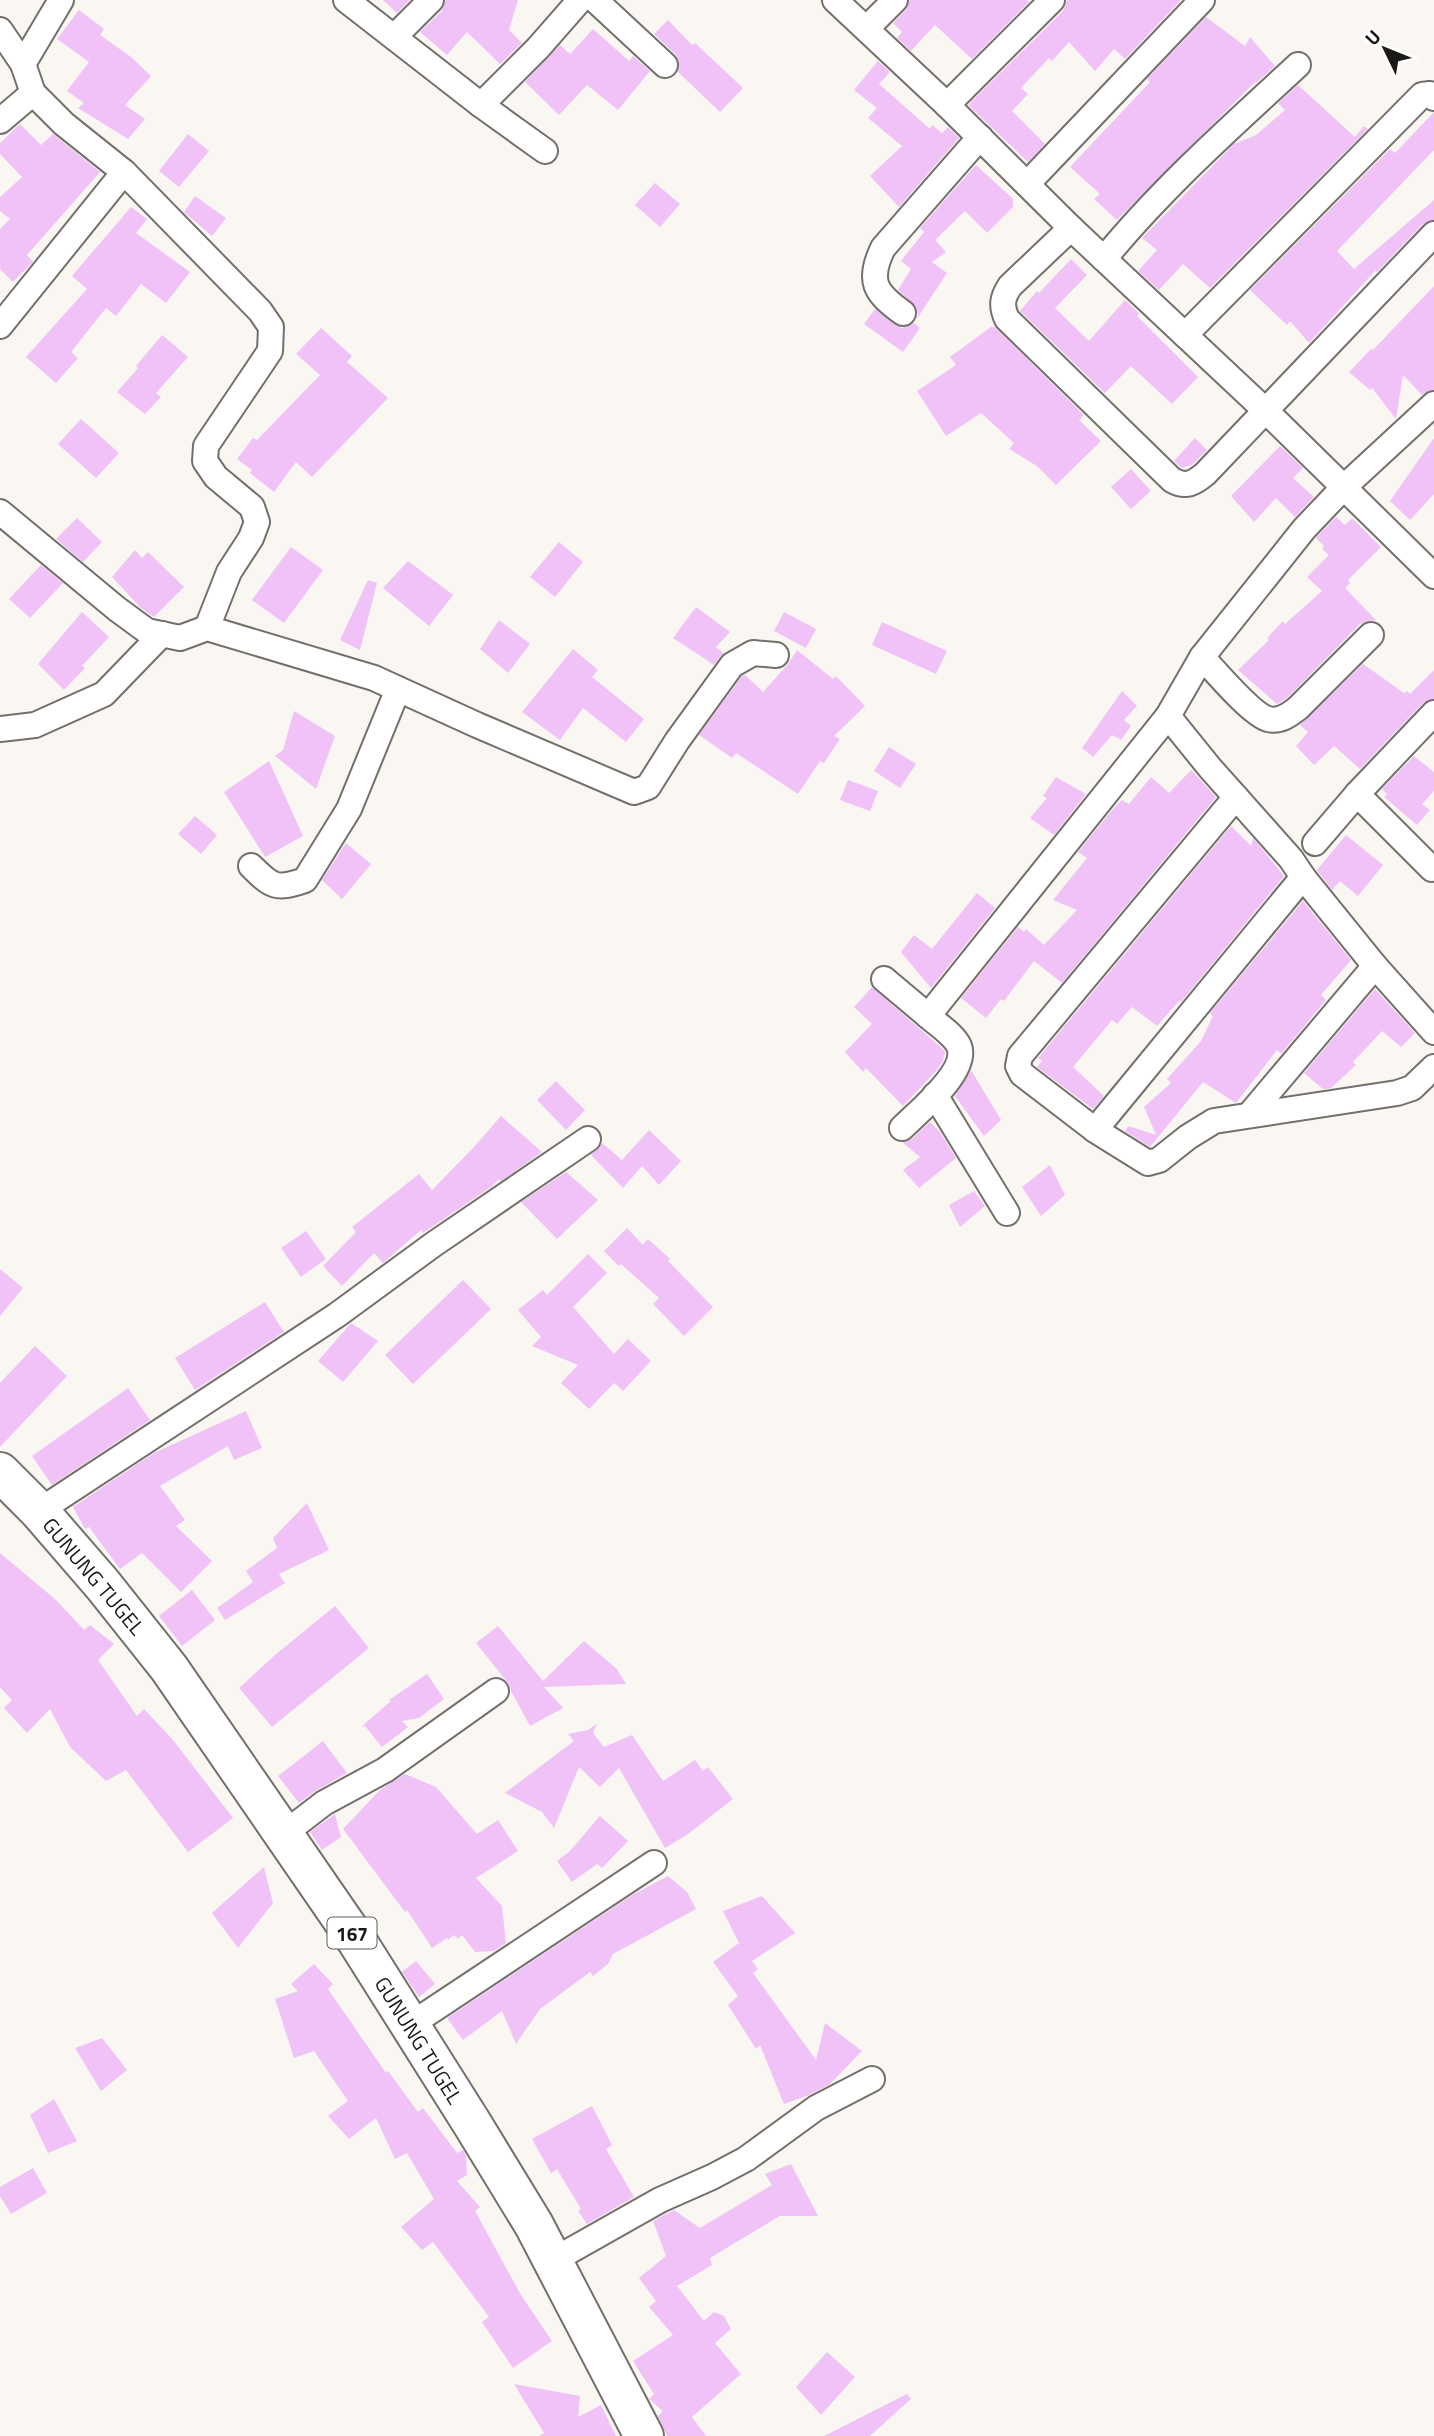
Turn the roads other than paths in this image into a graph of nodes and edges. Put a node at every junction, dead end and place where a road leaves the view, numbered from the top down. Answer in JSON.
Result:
{"nodes":[{"id":1,"x":61,"y":0,"type":"edge"},
{"id":2,"x":346,"y":0,"type":"edge"},
{"id":3,"x":431,"y":0,"type":"edge"},
{"id":4,"x":835,"y":0,"type":"edge"},
{"id":5,"x":895,"y":0,"type":"edge"},
{"id":6,"x":1052,"y":0,"type":"edge"},
{"id":7,"x":1202,"y":0,"type":"edge"},
{"id":8,"x":594,"y":1,"type":"edge"},
{"id":9,"x":867,"y":28,"type":"junction"},
{"id":10,"x":0,"y":30,"type":"edge"},
{"id":11,"x":395,"y":36,"type":"junction"},
{"id":12,"x":23,"y":64,"type":"junction"},
{"id":13,"x":665,"y":65,"type":"dead end"},
{"id":14,"x":1298,"y":65,"type":"dead end"},
{"id":15,"x":33,"y":93,"type":"junction"},
{"id":16,"x":1434,"y":98,"type":"edge"},
{"id":17,"x":481,"y":105,"type":"junction"},
{"id":18,"x":947,"y":105,"type":"junction"},
{"id":19,"x":0,"y":121,"type":"edge"},
{"id":20,"x":980,"y":137,"type":"junction"},
{"id":21,"x":545,"y":151,"type":"dead end"},
{"id":22,"x":124,"y":172,"type":"junction"},
{"id":23,"x":1027,"y":184,"type":"junction"},
{"id":24,"x":1071,"y":228,"type":"junction"},
{"id":25,"x":1434,"y":234,"type":"edge"},
{"id":26,"x":1104,"y":259,"type":"junction"},
{"id":27,"x":903,"y":313,"type":"dead end"},
{"id":28,"x":0,"y":326,"type":"edge"},
{"id":29,"x":1185,"y":335,"type":"junction"},
{"id":30,"x":1434,"y":404,"type":"edge"},
{"id":31,"x":1266,"y":411,"type":"junction"},
{"id":32,"x":1343,"y":488,"type":"junction"},
{"id":33,"x":0,"y":512,"type":"edge"},
{"id":34,"x":1431,"y":566,"type":"edge"},
{"id":35,"x":208,"y":628,"type":"junction"},
{"id":36,"x":162,"y":634,"type":"junction"},
{"id":37,"x":1371,"y":635,"type":"dead end"},
{"id":38,"x":776,"y":655,"type":"dead end"},
{"id":39,"x":1202,"y":657,"type":"junction"},
{"id":40,"x":398,"y":689,"type":"junction"},
{"id":41,"x":1434,"y":713,"type":"edge"},
{"id":42,"x":1168,"y":716,"type":"junction"},
{"id":43,"x":0,"y":729,"type":"edge"},
{"id":44,"x":1357,"y":794,"type":"junction"},
{"id":45,"x":1236,"y":797,"type":"junction"},
{"id":46,"x":1315,"y":843,"type":"dead end"},
{"id":47,"x":251,"y":866,"type":"dead end"},
{"id":48,"x":1433,"y":869,"type":"edge"},
{"id":49,"x":1303,"y":877,"type":"junction"},
{"id":50,"x":1375,"y":966,"type":"junction"},
{"id":51,"x":884,"y":979,"type":"dead end"},
{"id":52,"x":928,"y":1016,"type":"junction"},
{"id":53,"x":1434,"y":1032,"type":"edge"},
{"id":54,"x":1434,"y":1067,"type":"edge"},
{"id":55,"x":935,"y":1095,"type":"junction"},
{"id":56,"x":1250,"y":1114,"type":"junction"},
{"id":57,"x":902,"y":1128,"type":"dead end"},
{"id":58,"x":1095,"y":1130,"type":"junction"},
{"id":59,"x":588,"y":1139,"type":"dead end"},
{"id":60,"x":1007,"y":1213,"type":"dead end"},
{"id":61,"x":0,"y":1472,"type":"edge"},
{"id":62,"x":39,"y":1511,"type":"junction"},
{"id":63,"x":496,"y":1691,"type":"dead end"},
{"id":64,"x":285,"y":1833,"type":"junction"},
{"id":65,"x":654,"y":1863,"type":"dead end"},
{"id":66,"x":410,"y":2025,"type":"junction"},
{"id":67,"x":872,"y":2079,"type":"dead end"},
{"id":68,"x":552,"y":2260,"type":"junction"},
{"id":69,"x":644,"y":2436,"type":"edge"}],
"edges":[{"from":1,"to":12,"type":"street"},
{"from":2,"to":11,"type":"street"},
{"from":3,"to":11,"type":"street"},
{"from":4,"to":9,"type":"street"},
{"from":5,"to":9,"type":"street"},
{"from":6,"to":18,"type":"street"},
{"from":7,"to":23,"type":"street"},
{"from":8,"to":13,"type":"street"},
{"from":8,"to":17,"type":"street"},
{"from":9,"to":18,"type":"street"},
{"from":10,"to":12,"type":"street"},
{"from":11,"to":17,"type":"street"},
{"from":12,"to":15,"type":"street"},
{"from":14,"to":26,"type":"street"},
{"from":15,"to":19,"type":"street"},
{"from":15,"to":22,"type":"street"},
{"from":16,"to":29,"type":"street"},
{"from":17,"to":21,"type":"street"},
{"from":18,"to":20,"type":"street"},
{"from":20,"to":23,"type":"street"},
{"from":20,"to":27,"type":"street"},
{"from":22,"to":28,"type":"street"},
{"from":22,"to":35,"type":"street"},
{"from":23,"to":24,"type":"street"},
{"from":24,"to":26,"type":"street"},
{"from":24,"to":31,"type":"street"},
{"from":25,"to":31,"type":"street"},
{"from":26,"to":29,"type":"street"},
{"from":29,"to":31,"type":"street"},
{"from":30,"to":32,"type":"street"},
{"from":31,"to":32,"type":"street"},
{"from":32,"to":34,"type":"street"},
{"from":32,"to":39,"type":"street"},
{"from":33,"to":36,"type":"street"},
{"from":35,"to":36,"type":"street"},
{"from":35,"to":40,"type":"street"},
{"from":36,"to":43,"type":"street"},
{"from":37,"to":39,"type":"street"},
{"from":38,"to":40,"type":"street"},
{"from":39,"to":42,"type":"street"},
{"from":40,"to":47,"type":"street"},
{"from":41,"to":44,"type":"street"},
{"from":42,"to":45,"type":"street"},
{"from":42,"to":52,"type":"street"},
{"from":44,"to":46,"type":"street"},
{"from":44,"to":48,"type":"street"},
{"from":45,"to":49,"type":"street"},
{"from":45,"to":58,"type":"street"},
{"from":49,"to":50,"type":"street"},
{"from":49,"to":58,"type":"street"},
{"from":50,"to":53,"type":"street"},
{"from":50,"to":56,"type":"street"},
{"from":51,"to":52,"type":"street"},
{"from":52,"to":55,"type":"street"},
{"from":54,"to":56,"type":"street"},
{"from":55,"to":57,"type":"street"},
{"from":55,"to":60,"type":"street"},
{"from":56,"to":58,"type":"street"},
{"from":59,"to":62,"type":"street"},
{"from":61,"to":62,"type":"main road","name":"GUNUNG TUGEL","number":"167"},
{"from":62,"to":64,"type":"main road","name":"GUNUNG TUGEL","number":"167"},
{"from":63,"to":64,"type":"street"},
{"from":64,"to":66,"type":"main road","name":"GUNUNG TUGEL","number":"167"},
{"from":65,"to":66,"type":"street"},
{"from":66,"to":68,"type":"main road","name":"GUNUNG TUGEL","number":"167"},
{"from":67,"to":68,"type":"street"},
{"from":68,"to":69,"type":"main road","name":"GUNUNG TUGEL","number":"167"}]}
